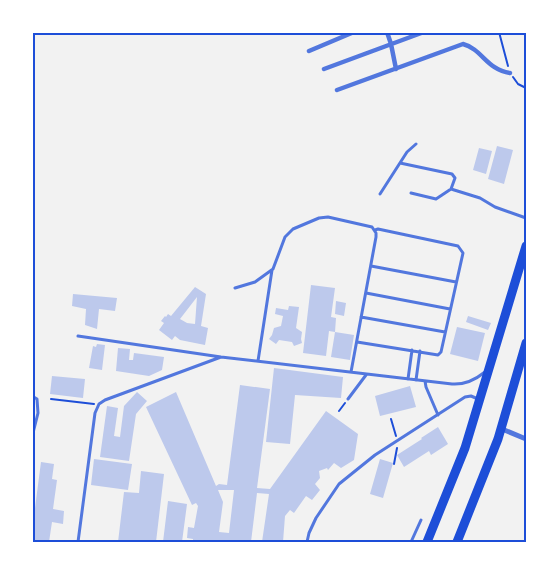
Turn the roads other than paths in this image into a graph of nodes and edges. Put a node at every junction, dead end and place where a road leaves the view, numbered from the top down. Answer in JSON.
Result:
{"nodes":[{"id":1,"x":354,"y":32,"type":"edge"},
{"id":2,"x":387,"y":32,"type":"edge"},
{"id":3,"x":424,"y":32,"type":"edge"},
{"id":4,"x":391,"y":44,"type":"junction"},
{"id":5,"x":308,"y":51,"type":"dead end"},
{"id":6,"x":324,"y":69,"type":"dead end"},
{"id":7,"x":396,"y":69,"type":"junction"},
{"id":8,"x":510,"y":72,"type":"road end"},
{"id":9,"x":337,"y":90,"type":"dead end"},
{"id":10,"x":416,"y":144,"type":"dead end"},
{"id":11,"x":400,"y":163,"type":"junction"},
{"id":12,"x":451,"y":189,"type":"junction"},
{"id":13,"x":411,"y":193,"type":"dead end"},
{"id":14,"x":380,"y":194,"type":"dead end"},
{"id":15,"x":526,"y":218,"type":"edge"},
{"id":16,"x":375,"y":230,"type":"junction"},
{"id":17,"x":526,"y":246,"type":"edge"},
{"id":18,"x":371,"y":266,"type":"junction"},
{"id":19,"x":273,"y":269,"type":"junction"},
{"id":20,"x":456,"y":282,"type":"junction"},
{"id":21,"x":234,"y":288,"type":"dead end"},
{"id":22,"x":366,"y":293,"type":"junction"},
{"id":23,"x":450,"y":309,"type":"junction"},
{"id":24,"x":361,"y":317,"type":"junction"},
{"id":25,"x":445,"y":332,"type":"junction"},
{"id":26,"x":78,"y":336,"type":"dead end"},
{"id":27,"x":357,"y":342,"type":"junction"},
{"id":28,"x":526,"y":343,"type":"edge"},
{"id":29,"x":412,"y":350,"type":"junction"},
{"id":30,"x":420,"y":351,"type":"junction"},
{"id":31,"x":221,"y":357,"type":"junction"},
{"id":32,"x":258,"y":361,"type":"junction"},
{"id":33,"x":490,"y":369,"type":"junction"},
{"id":34,"x":351,"y":372,"type":"junction"},
{"id":35,"x":366,"y":374,"type":"junction"},
{"id":36,"x":408,"y":379,"type":"junction"},
{"id":37,"x":416,"y":380,"type":"junction"},
{"id":38,"x":425,"y":381,"type":"junction"},
{"id":39,"x":32,"y":396,"type":"edge"},
{"id":40,"x":348,"y":400,"type":"road end"},
{"id":41,"x":480,"y":400,"type":"junction"},
{"id":42,"x":438,"y":415,"type":"junction"},
{"id":43,"x":502,"y":429,"type":"junction"},
{"id":44,"x":32,"y":437,"type":"edge"},
{"id":45,"x":526,"y":439,"type":"edge"},
{"id":46,"x":421,"y":520,"type":"dead end"},
{"id":47,"x":78,"y":542,"type":"edge"},
{"id":48,"x":307,"y":542,"type":"edge"},
{"id":49,"x":411,"y":542,"type":"edge"},
{"id":50,"x":427,"y":542,"type":"edge"},
{"id":51,"x":457,"y":542,"type":"edge"}],
"edges":[{"from":1,"to":5,"type":"street"},
{"from":2,"to":4,"type":"street"},
{"from":3,"to":4,"type":"street"},
{"from":4,"to":6,"type":"street"},
{"from":4,"to":7,"type":"street"},
{"from":7,"to":8,"type":"street"},
{"from":7,"to":9,"type":"street"},
{"from":10,"to":11,"type":"lane"},
{"from":11,"to":12,"type":"lane"},
{"from":11,"to":14,"type":"lane"},
{"from":12,"to":13,"type":"lane"},
{"from":12,"to":15,"type":"lane"},
{"from":16,"to":18,"type":"lane"},
{"from":16,"to":19,"type":"lane"},
{"from":16,"to":20,"type":"lane"},
{"from":17,"to":33,"type":"main road"},
{"from":18,"to":20,"type":"lane"},
{"from":18,"to":22,"type":"lane"},
{"from":19,"to":21,"type":"lane"},
{"from":19,"to":32,"type":"lane"},
{"from":20,"to":23,"type":"lane"},
{"from":22,"to":23,"type":"lane"},
{"from":22,"to":24,"type":"lane"},
{"from":23,"to":25,"type":"lane"},
{"from":24,"to":25,"type":"lane"},
{"from":24,"to":27,"type":"lane"},
{"from":25,"to":30,"type":"lane"},
{"from":26,"to":31,"type":"lane"},
{"from":27,"to":29,"type":"lane"},
{"from":27,"to":34,"type":"lane"},
{"from":28,"to":43,"type":"main road"},
{"from":29,"to":30,"type":"lane"},
{"from":29,"to":36,"type":"lane"},
{"from":30,"to":37,"type":"lane"},
{"from":31,"to":32,"type":"lane"},
{"from":31,"to":47,"type":"lane"},
{"from":32,"to":34,"type":"lane"},
{"from":33,"to":38,"type":"lane"},
{"from":33,"to":41,"type":"main road"},
{"from":34,"to":35,"type":"lane"},
{"from":35,"to":36,"type":"lane"},
{"from":35,"to":40,"type":"lane"},
{"from":36,"to":37,"type":"lane"},
{"from":37,"to":38,"type":"lane"},
{"from":38,"to":42,"type":"lane"},
{"from":39,"to":44,"type":"lane"},
{"from":41,"to":42,"type":"lane"},
{"from":41,"to":50,"type":"main road"},
{"from":42,"to":48,"type":"lane"},
{"from":43,"to":45,"type":"street"},
{"from":43,"to":51,"type":"main road"},
{"from":46,"to":49,"type":"lane"}]}
